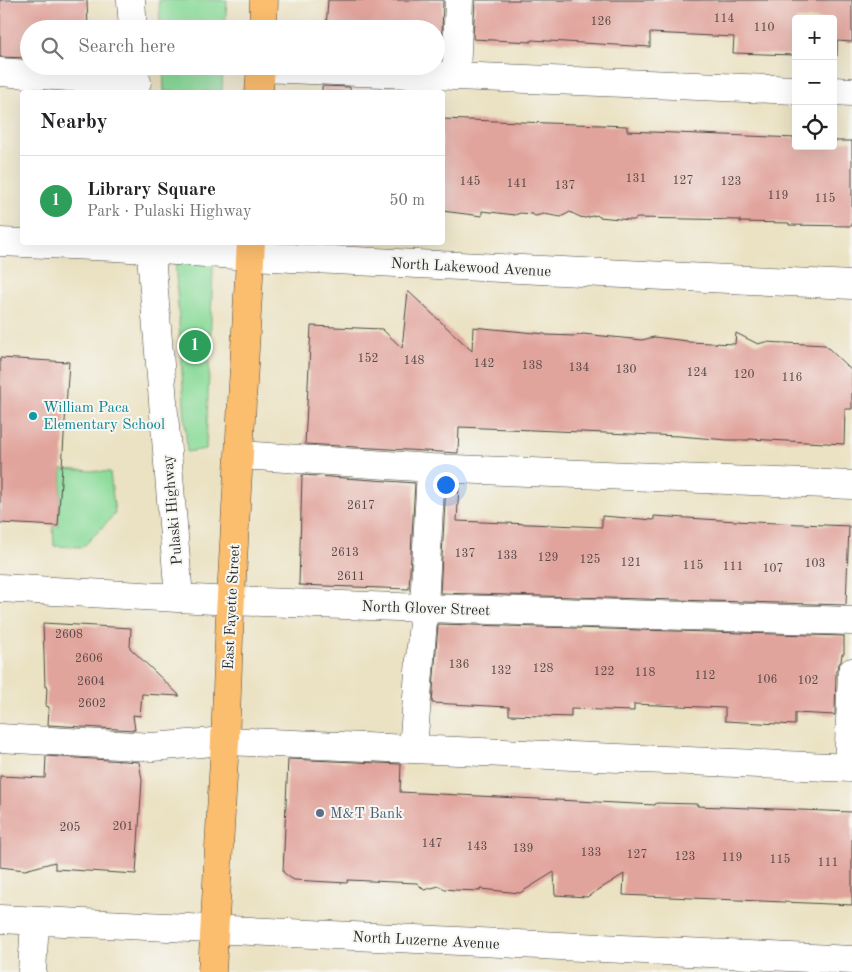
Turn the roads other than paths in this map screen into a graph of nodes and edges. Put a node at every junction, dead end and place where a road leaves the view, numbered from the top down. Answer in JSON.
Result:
{"nodes":[{"id":1,"x":131,"y":0,"type":"edge"},
{"id":2,"x":264,"y":0,"type":"edge"},
{"id":3,"x":459,"y":0,"type":"edge"},
{"id":4,"x":132,"y":20,"type":"edge"},
{"id":5,"x":263,"y":20,"type":"edge"},
{"id":6,"x":0,"y":72,"type":"edge"},
{"id":7,"x":20,"y":73,"type":"edge"},
{"id":8,"x":51,"y":75,"type":"edge"},
{"id":9,"x":260,"y":76,"type":"edge"},
{"id":10,"x":456,"y":76,"type":"junction"},
{"id":11,"x":137,"y":80,"type":"edge"},
{"id":12,"x":792,"y":90,"type":"edge"},
{"id":13,"x":837,"y":91,"type":"edge"},
{"id":14,"x":852,"y":92,"type":"edge"},
{"id":15,"x":0,"y":242,"type":"edge"},
{"id":16,"x":20,"y":243,"type":"edge"},
{"id":17,"x":113,"y":245,"type":"edge"},
{"id":18,"x":151,"y":246,"type":"edge"},
{"id":19,"x":251,"y":249,"type":"edge"},
{"id":20,"x":852,"y":285,"type":"edge"},
{"id":21,"x":240,"y":455,"type":"junction"},
{"id":22,"x":431,"y":468,"type":"junction"},
{"id":23,"x":852,"y":485,"type":"edge"},
{"id":24,"x":0,"y":593,"type":"edge"},
{"id":25,"x":179,"y":598,"type":"junction"},
{"id":26,"x":231,"y":601,"type":"junction"},
{"id":27,"x":424,"y":608,"type":"junction"},
{"id":28,"x":852,"y":621,"type":"edge"},
{"id":29,"x":852,"y":672,"type":"edge"},
{"id":30,"x":0,"y":738,"type":"edge"},
{"id":31,"x":225,"y":741,"type":"junction"},
{"id":32,"x":413,"y":749,"type":"junction"},
{"id":33,"x":850,"y":768,"type":"edge"},
{"id":34,"x":0,"y":919,"type":"edge"},
{"id":35,"x":35,"y":921,"type":"junction"},
{"id":36,"x":214,"y":930,"type":"junction"},
{"id":37,"x":852,"y":960,"type":"edge"},
{"id":38,"x":32,"y":972,"type":"edge"},
{"id":39,"x":212,"y":972,"type":"edge"}],
"edges":[{"from":1,"to":4,"type":"street"},
{"from":2,"to":5,"type":"main road"},
{"from":3,"to":10,"type":"street"},
{"from":6,"to":7,"type":"street"},
{"from":8,"to":11,"type":"street"},
{"from":9,"to":10,"type":"street"},
{"from":10,"to":12,"type":"street"},
{"from":13,"to":14,"type":"street"},
{"from":15,"to":16,"type":"street","name":"North Lakewood Avenue"},
{"from":17,"to":18,"type":"street","name":"North Lakewood Avenue"},
{"from":18,"to":19,"type":"street","name":"North Lakewood Avenue"},
{"from":18,"to":25,"type":"street","name":"Pulaski Highway"},
{"from":19,"to":20,"type":"street","name":"North Lakewood Avenue"},
{"from":19,"to":21,"type":"main road","name":"East Fayette Street"},
{"from":21,"to":22,"type":"street"},
{"from":21,"to":26,"type":"main road","name":"East Fayette Street"},
{"from":22,"to":23,"type":"street"},
{"from":22,"to":27,"type":"street"},
{"from":24,"to":25,"type":"street","name":"North Glover Street"},
{"from":25,"to":26,"type":"street","name":"North Glover Street"},
{"from":26,"to":27,"type":"street","name":"North Glover Street"},
{"from":26,"to":31,"type":"main road","name":"East Fayette Street"},
{"from":27,"to":28,"type":"street","name":"North Glover Street"},
{"from":27,"to":32,"type":"street"},
{"from":29,"to":33,"type":"street"},
{"from":30,"to":31,"type":"street"},
{"from":31,"to":32,"type":"street"},
{"from":31,"to":36,"type":"main road","name":"East Fayette Street"},
{"from":32,"to":33,"type":"street"},
{"from":34,"to":35,"type":"street","name":"North Luzerne Avenue"},
{"from":35,"to":36,"type":"street","name":"North Luzerne Avenue"},
{"from":35,"to":38,"type":"street"},
{"from":36,"to":37,"type":"street","name":"North Luzerne Avenue"},
{"from":36,"to":39,"type":"main road","name":"East Fayette Street"}]}
